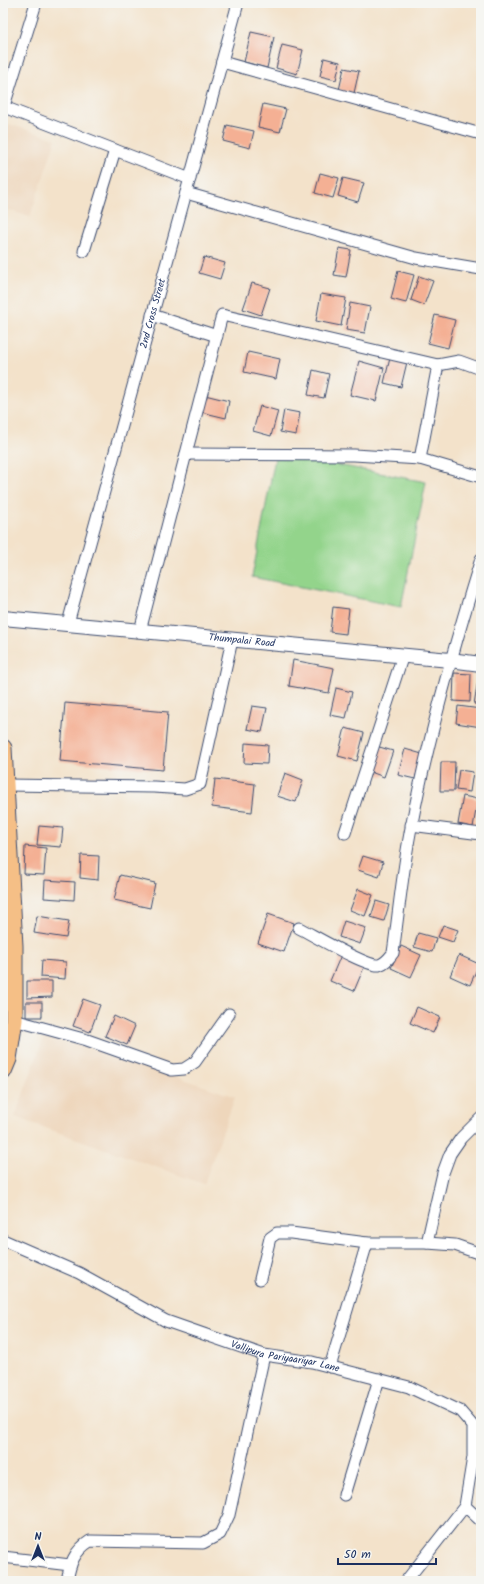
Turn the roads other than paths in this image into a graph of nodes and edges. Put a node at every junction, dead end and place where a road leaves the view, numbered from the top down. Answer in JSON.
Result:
{"nodes":[{"id":1,"x":36,"y":3,"type":"edge"},
{"id":2,"x":238,"y":3,"type":"edge"},
{"id":3,"x":222,"y":62,"type":"junction"},
{"id":4,"x":3,"y":108,"type":"edge"},
{"id":5,"x":481,"y":134,"type":"edge"},
{"id":6,"x":115,"y":150,"type":"junction"},
{"id":7,"x":190,"y":179,"type":"junction"},
{"id":8,"x":186,"y":192,"type":"junction"},
{"id":9,"x":84,"y":251,"type":"dead end"},
{"id":10,"x":481,"y":269,"type":"edge"},
{"id":11,"x":152,"y":315,"type":"junction"},
{"id":12,"x":217,"y":336,"type":"junction"},
{"id":13,"x":438,"y":364,"type":"junction"},
{"id":14,"x":481,"y":369,"type":"edge"},
{"id":15,"x":186,"y":454,"type":"junction"},
{"id":16,"x":420,"y":460,"type":"junction"},
{"id":17,"x":481,"y":477,"type":"edge"},
{"id":18,"x":481,"y":558,"type":"edge"},
{"id":19,"x":3,"y":618,"type":"edge"},
{"id":20,"x":68,"y":623,"type":"junction"},
{"id":21,"x":140,"y":631,"type":"junction"},
{"id":22,"x":232,"y":640,"type":"junction"},
{"id":23,"x":403,"y":655,"type":"junction"},
{"id":24,"x":450,"y":660,"type":"junction"},
{"id":25,"x":481,"y":664,"type":"edge"},
{"id":26,"x":3,"y":748,"type":"edge"},
{"id":27,"x":6,"y":785,"type":"junction"},
{"id":28,"x":411,"y":825,"type":"junction"},
{"id":29,"x":345,"y":833,"type":"dead end"},
{"id":30,"x":481,"y":834,"type":"edge"},
{"id":31,"x":299,"y":928,"type":"dead end"},
{"id":32,"x":8,"y":946,"type":"edge"},
{"id":33,"x":229,"y":1014,"type":"dead end"},
{"id":34,"x":14,"y":1020,"type":"junction"},
{"id":35,"x":3,"y":1071,"type":"edge"},
{"id":36,"x":481,"y":1118,"type":"edge"},
{"id":37,"x":3,"y":1240,"type":"edge"},
{"id":38,"x":367,"y":1243,"type":"junction"},
{"id":39,"x":428,"y":1243,"type":"junction"},
{"id":40,"x":481,"y":1254,"type":"edge"},
{"id":41,"x":260,"y":1279,"type":"dead end"},
{"id":42,"x":264,"y":1355,"type":"junction"},
{"id":43,"x":330,"y":1367,"type":"junction"},
{"id":44,"x":379,"y":1379,"type":"junction"},
{"id":45,"x":344,"y":1495,"type":"dead end"},
{"id":46,"x":465,"y":1506,"type":"junction"},
{"id":47,"x":481,"y":1521,"type":"edge"},
{"id":48,"x":3,"y":1557,"type":"edge"},
{"id":49,"x":70,"y":1565,"type":"junction"},
{"id":50,"x":67,"y":1581,"type":"edge"},
{"id":51,"x":406,"y":1581,"type":"edge"}],
"edges":[{"from":1,"to":4,"type":"street"},
{"from":2,"to":3,"type":"street","name":"2nd Cross Street"},
{"from":3,"to":5,"type":"street"},
{"from":3,"to":7,"type":"street","name":"2nd Cross Street"},
{"from":4,"to":6,"type":"street"},
{"from":6,"to":7,"type":"street"},
{"from":6,"to":9,"type":"street"},
{"from":7,"to":8,"type":"street","name":"2nd Cross Street"},
{"from":8,"to":10,"type":"street"},
{"from":8,"to":11,"type":"street","name":"2nd Cross Street"},
{"from":11,"to":12,"type":"street"},
{"from":11,"to":20,"type":"street","name":"2nd Cross Street"},
{"from":12,"to":13,"type":"street"},
{"from":12,"to":15,"type":"street"},
{"from":13,"to":14,"type":"street"},
{"from":13,"to":16,"type":"street"},
{"from":15,"to":16,"type":"street"},
{"from":15,"to":21,"type":"street"},
{"from":16,"to":17,"type":"street"},
{"from":18,"to":24,"type":"street"},
{"from":19,"to":20,"type":"street","name":"Thumpalai Road"},
{"from":20,"to":21,"type":"street","name":"Thumpalai Road"},
{"from":21,"to":22,"type":"street","name":"Thumpalai Road"},
{"from":22,"to":23,"type":"street","name":"Thumpalai Road"},
{"from":22,"to":27,"type":"street"},
{"from":23,"to":24,"type":"street","name":"Thumpalai Road"},
{"from":23,"to":29,"type":"street"},
{"from":24,"to":25,"type":"street","name":"Thumpalai Road"},
{"from":24,"to":28,"type":"street"},
{"from":26,"to":27,"type":"main road"},
{"from":27,"to":32,"type":"main road"},
{"from":28,"to":30,"type":"street"},
{"from":28,"to":31,"type":"street"},
{"from":32,"to":34,"type":"main road"},
{"from":33,"to":34,"type":"street"},
{"from":34,"to":35,"type":"main road"},
{"from":36,"to":39,"type":"street"},
{"from":37,"to":42,"type":"street","name":"Vallipura Pariyaariyar Lane"},
{"from":38,"to":39,"type":"street"},
{"from":38,"to":41,"type":"street"},
{"from":38,"to":43,"type":"street"},
{"from":39,"to":40,"type":"street"},
{"from":42,"to":43,"type":"street","name":"Vallipura Pariyaariyar Lane"},
{"from":42,"to":49,"type":"street"},
{"from":43,"to":44,"type":"street","name":"Vallipura Pariyaariyar Lane"},
{"from":44,"to":45,"type":"street"},
{"from":44,"to":46,"type":"street","name":"Vallipura Pariyaariyar Lane"},
{"from":46,"to":47,"type":"street"},
{"from":46,"to":51,"type":"street"},
{"from":48,"to":49,"type":"street"},
{"from":49,"to":50,"type":"street"}]}
